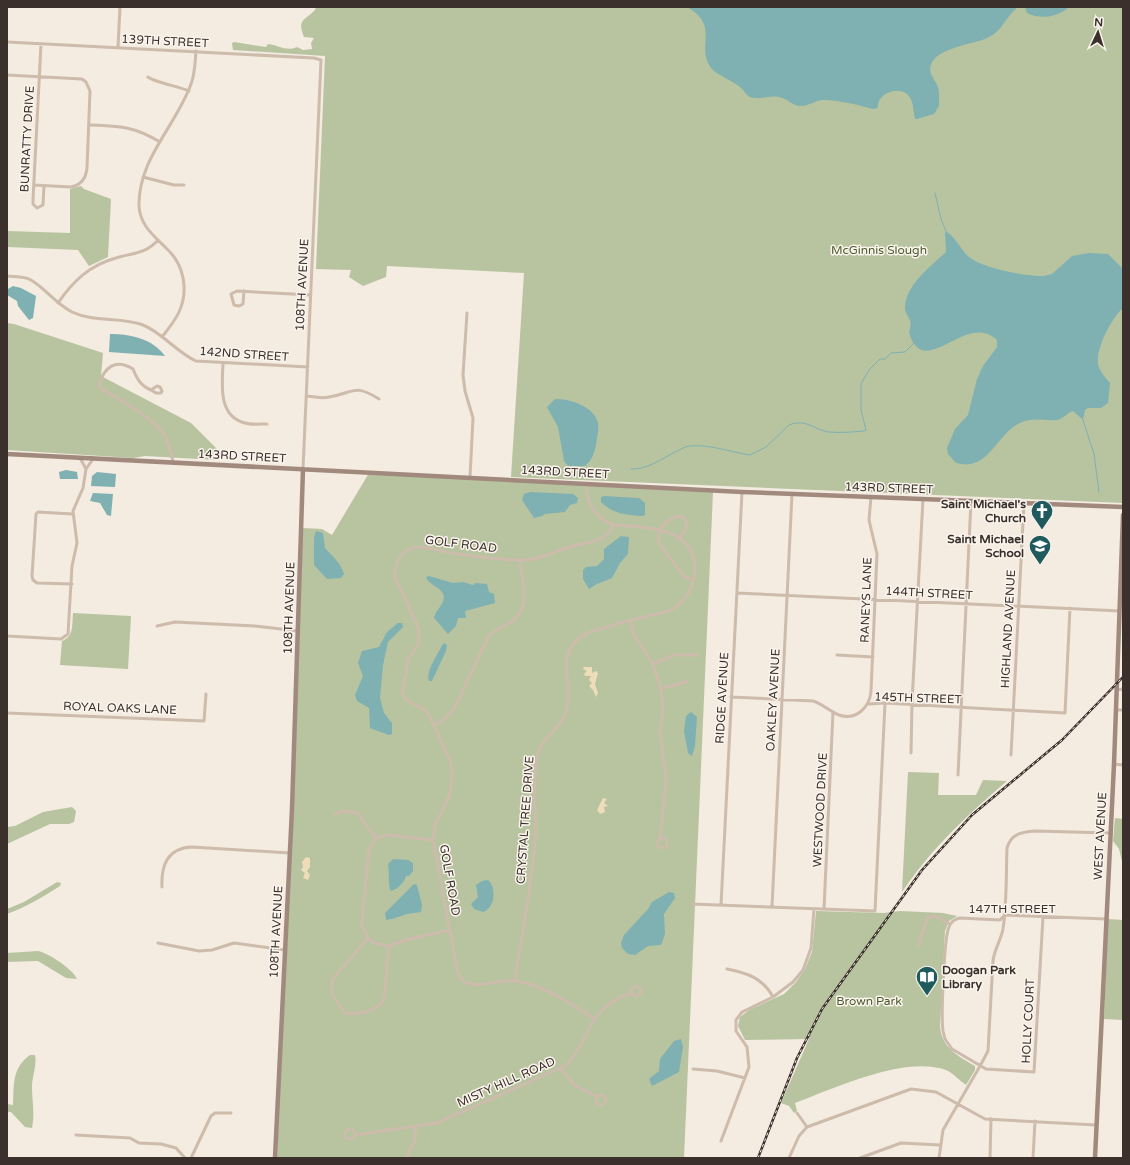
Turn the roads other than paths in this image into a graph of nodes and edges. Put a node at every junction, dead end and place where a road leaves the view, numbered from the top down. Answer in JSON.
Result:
{"nodes":[{"id":1,"x":120,"y":7,"type":"edge"},
{"id":2,"x":7,"y":42,"type":"edge"},
{"id":3,"x":41,"y":44,"type":"junction"},
{"id":4,"x":118,"y":47,"type":"junction"},
{"id":5,"x":196,"y":51,"type":"junction"},
{"id":6,"x":321,"y":60,"type":"joint"},
{"id":7,"x":7,"y":75,"type":"edge"},
{"id":8,"x":39,"y":76,"type":"junction"},
{"id":9,"x":148,"y":77,"type":"dead end"},
{"id":10,"x":189,"y":91,"type":"junction"},
{"id":11,"x":89,"y":125,"type":"junction"},
{"id":12,"x":160,"y":142,"type":"junction"},
{"id":13,"x":143,"y":176,"type":"junction"},
{"id":14,"x":34,"y":185,"type":"junction"},
{"id":15,"x":184,"y":185,"type":"dead end"},
{"id":16,"x":44,"y":186,"type":"junction"},
{"id":17,"x":158,"y":240,"type":"junction"},
{"id":18,"x":7,"y":276,"type":"edge"},
{"id":19,"x":244,"y":291,"type":"junction"},
{"id":20,"x":311,"y":295,"type":"junction"},
{"id":21,"x":58,"y":303,"type":"junction"},
{"id":22,"x":467,"y":314,"type":"dead end"},
{"id":23,"x":162,"y":337,"type":"junction"},
{"id":24,"x":223,"y":364,"type":"junction"},
{"id":25,"x":308,"y":367,"type":"junction"},
{"id":26,"x":151,"y":390,"type":"dead end"},
{"id":27,"x":307,"y":396,"type":"junction"},
{"id":28,"x":379,"y":399,"type":"dead end"},
{"id":29,"x":267,"y":424,"type":"dead end"},
{"id":30,"x":7,"y":454,"type":"edge"},
{"id":31,"x":80,"y":458,"type":"junction"},
{"id":32,"x":93,"y":459,"type":"junction"},
{"id":33,"x":173,"y":462,"type":"junction"},
{"id":34,"x":86,"y":469,"type":"junction"},
{"id":35,"x":303,"y":469,"type":"junction"},
{"id":36,"x":470,"y":477,"type":"junction"},
{"id":37,"x":587,"y":484,"type":"junction"},
{"id":38,"x":742,"y":492,"type":"junction"},
{"id":39,"x":792,"y":494,"type":"junction"},
{"id":40,"x":871,"y":497,"type":"junction"},
{"id":41,"x":923,"y":499,"type":"junction"},
{"id":42,"x":971,"y":501,"type":"junction"},
{"id":43,"x":1024,"y":503,"type":"junction"},
{"id":44,"x":1123,"y":507,"type":"edge"},
{"id":45,"x":72,"y":514,"type":"junction"},
{"id":46,"x":1123,"y":515,"type":"edge"},
{"id":47,"x":613,"y":525,"type":"junction"},
{"id":48,"x":659,"y":529,"type":"junction"},
{"id":49,"x":679,"y":538,"type":"junction"},
{"id":50,"x":1123,"y":550,"type":"edge"},
{"id":51,"x":520,"y":560,"type":"junction"},
{"id":52,"x":693,"y":580,"type":"junction"},
{"id":53,"x":72,"y":584,"type":"junction"},
{"id":54,"x":1122,"y":592,"type":"edge"},
{"id":55,"x":737,"y":593,"type":"junction"},
{"id":56,"x":788,"y":595,"type":"junction"},
{"id":57,"x":875,"y":600,"type":"junction"},
{"id":58,"x":918,"y":602,"type":"junction"},
{"id":59,"x":966,"y":604,"type":"junction"},
{"id":60,"x":1018,"y":606,"type":"junction"},
{"id":61,"x":1070,"y":608,"type":"junction"},
{"id":62,"x":1120,"y":611,"type":"junction"},
{"id":63,"x":630,"y":620,"type":"junction"},
{"id":64,"x":157,"y":626,"type":"dead end"},
{"id":65,"x":298,"y":631,"type":"junction"},
{"id":66,"x":7,"y":636,"type":"edge"},
{"id":67,"x":697,"y":655,"type":"dead end"},
{"id":68,"x":837,"y":656,"type":"dead end"},
{"id":69,"x":873,"y":657,"type":"junction"},
{"id":70,"x":653,"y":664,"type":"junction"},
{"id":71,"x":688,"y":681,"type":"dead end"},
{"id":72,"x":661,"y":689,"type":"junction"},
{"id":73,"x":1117,"y":690,"type":"junction"},
{"id":74,"x":1123,"y":690,"type":"edge"},
{"id":75,"x":206,"y":694,"type":"dead end"},
{"id":76,"x":731,"y":697,"type":"junction"},
{"id":77,"x":782,"y":700,"type":"junction"},
{"id":78,"x":885,"y":703,"type":"junction"},
{"id":79,"x":869,"y":704,"type":"junction"},
{"id":80,"x":912,"y":705,"type":"junction"},
{"id":81,"x":961,"y":708,"type":"junction"},
{"id":82,"x":1116,"y":710,"type":"junction"},
{"id":83,"x":1123,"y":710,"type":"edge"},
{"id":84,"x":1013,"y":711,"type":"junction"},
{"id":85,"x":7,"y":712,"type":"edge"},
{"id":86,"x":833,"y":712,"type":"junction"},
{"id":87,"x":436,"y":725,"type":"junction"},
{"id":88,"x":911,"y":753,"type":"dead end"},
{"id":89,"x":1011,"y":755,"type":"dead end"},
{"id":90,"x":1114,"y":764,"type":"junction"},
{"id":91,"x":1123,"y":765,"type":"edge"},
{"id":92,"x":958,"y":775,"type":"dead end"},
{"id":93,"x":335,"y":814,"type":"dead end"},
{"id":94,"x":1110,"y":834,"type":"junction"},
{"id":95,"x":376,"y":838,"type":"junction"},
{"id":96,"x":660,"y":839,"type":"dead end"},
{"id":97,"x":433,"y":840,"type":"junction"},
{"id":98,"x":290,"y":853,"type":"junction"},
{"id":99,"x":162,"y":887,"type":"dead end"},
{"id":100,"x":692,"y":904,"type":"dead end"},
{"id":101,"x":721,"y":905,"type":"junction"},
{"id":102,"x":772,"y":907,"type":"junction"},
{"id":103,"x":814,"y":909,"type":"junction"},
{"id":104,"x":824,"y":909,"type":"junction"},
{"id":105,"x":1005,"y":915,"type":"junction"},
{"id":106,"x":1043,"y":917,"type":"junction"},
{"id":107,"x":1106,"y":919,"type":"junction"},
{"id":108,"x":950,"y":924,"type":"junction"},
{"id":109,"x":450,"y":930,"type":"junction"},
{"id":110,"x":368,"y":938,"type":"junction"},
{"id":111,"x":158,"y":943,"type":"dead end"},
{"id":112,"x":919,"y":945,"type":"dead end"},
{"id":113,"x":389,"y":946,"type":"junction"},
{"id":114,"x":286,"y":950,"type":"junction"},
{"id":115,"x":727,"y":969,"type":"dead end"},
{"id":116,"x":515,"y":981,"type":"junction"},
{"id":117,"x":632,"y":993,"type":"dead end"},
{"id":118,"x":773,"y":997,"type":"junction"},
{"id":119,"x":595,"y":1019,"type":"junction"},
{"id":120,"x":980,"y":1066,"type":"junction"},
{"id":121,"x":560,"y":1068,"type":"junction"},
{"id":122,"x":693,"y":1069,"type":"dead end"},
{"id":123,"x":745,"y":1078,"type":"junction"},
{"id":124,"x":597,"y":1097,"type":"dead end"},
{"id":125,"x":958,"y":1104,"type":"junction"},
{"id":126,"x":231,"y":1113,"type":"dead end"},
{"id":127,"x":797,"y":1113,"type":"dead end"},
{"id":128,"x":991,"y":1119,"type":"junction"},
{"id":129,"x":1035,"y":1121,"type":"junction"},
{"id":130,"x":1096,"y":1125,"type":"junction"},
{"id":131,"x":415,"y":1127,"type":"junction"},
{"id":132,"x":807,"y":1127,"type":"junction"},
{"id":133,"x":76,"y":1135,"type":"dead end"},
{"id":134,"x":355,"y":1135,"type":"dead end"},
{"id":135,"x":721,"y":1141,"type":"dead end"},
{"id":136,"x":940,"y":1145,"type":"junction"},
{"id":137,"x":185,"y":1158,"type":"edge"},
{"id":138,"x":191,"y":1158,"type":"edge"},
{"id":139,"x":275,"y":1158,"type":"edge"},
{"id":140,"x":406,"y":1158,"type":"edge"},
{"id":141,"x":789,"y":1158,"type":"edge"},
{"id":142,"x":860,"y":1158,"type":"edge"},
{"id":143,"x":940,"y":1158,"type":"edge"},
{"id":144,"x":990,"y":1158,"type":"edge"},
{"id":145,"x":1033,"y":1158,"type":"edge"},
{"id":146,"x":1095,"y":1158,"type":"edge"}],
"edges":[{"from":1,"to":4,"type":"street"},
{"from":2,"to":3,"type":"street","name":"139TH STREET"},
{"from":3,"to":4,"type":"street","name":"139TH STREET"},
{"from":3,"to":8,"type":"street","name":"BUNRATTY DRIVE"},
{"from":4,"to":5,"type":"street","name":"139TH STREET"},
{"from":5,"to":6,"type":"street","name":"139TH STREET"},
{"from":5,"to":10,"type":"street"},
{"from":6,"to":20,"type":"street","name":"108TH AVENUE"},
{"from":7,"to":8,"type":"street"},
{"from":8,"to":11,"type":"street"},
{"from":8,"to":14,"type":"street","name":"BUNRATTY DRIVE"},
{"from":9,"to":10,"type":"street"},
{"from":10,"to":12,"type":"street"},
{"from":11,"to":12,"type":"street"},
{"from":11,"to":16,"type":"street"},
{"from":12,"to":13,"type":"street"},
{"from":13,"to":15,"type":"street"},
{"from":13,"to":17,"type":"street"},
{"from":14,"to":16,"type":"street"},
{"from":14,"to":16,"type":"street","name":"BUNRATTY DRIVE"},
{"from":17,"to":21,"type":"street"},
{"from":17,"to":23,"type":"street"},
{"from":18,"to":21,"type":"street","name":"142ND STREET"},
{"from":19,"to":19,"type":"street"},
{"from":19,"to":20,"type":"street"},
{"from":20,"to":25,"type":"street","name":"108TH AVENUE"},
{"from":21,"to":23,"type":"street","name":"142ND STREET"},
{"from":22,"to":36,"type":"street"},
{"from":23,"to":24,"type":"street","name":"142ND STREET"},
{"from":24,"to":25,"type":"street","name":"142ND STREET"},
{"from":24,"to":29,"type":"street"},
{"from":25,"to":27,"type":"street","name":"108TH AVENUE"},
{"from":26,"to":33,"type":"street"},
{"from":27,"to":28,"type":"street"},
{"from":27,"to":35,"type":"street","name":"108TH AVENUE"},
{"from":30,"to":31,"type":"street","name":"143RD STREET"},
{"from":31,"to":32,"type":"street","name":"143RD STREET"},
{"from":31,"to":34,"type":"street"},
{"from":32,"to":33,"type":"street","name":"143RD STREET"},
{"from":32,"to":34,"type":"street"},
{"from":33,"to":35,"type":"street","name":"143RD STREET"},
{"from":34,"to":45,"type":"street"},
{"from":35,"to":36,"type":"street","name":"143RD STREET"},
{"from":35,"to":65,"type":"street","name":"108TH AVENUE"},
{"from":36,"to":37,"type":"street","name":"143RD STREET"},
{"from":37,"to":38,"type":"street","name":"143RD STREET"},
{"from":37,"to":47,"type":"street","name":"CRYSTAL TREE DRIVE"},
{"from":38,"to":39,"type":"street","name":"143RD STREET"},
{"from":38,"to":55,"type":"street","name":"RIDGE AVENUE"},
{"from":39,"to":40,"type":"street","name":"143RD STREET"},
{"from":39,"to":56,"type":"street","name":"OAKLEY AVENUE"},
{"from":40,"to":41,"type":"street","name":"143RD STREET"},
{"from":40,"to":57,"type":"street","name":"RANEYS LANE"},
{"from":41,"to":42,"type":"street","name":"143RD STREET"},
{"from":41,"to":58,"type":"street"},
{"from":42,"to":43,"type":"street","name":"143RD STREET"},
{"from":42,"to":59,"type":"street"},
{"from":43,"to":44,"type":"street","name":"143RD STREET"},
{"from":43,"to":60,"type":"street","name":"HIGHLAND AVENUE"},
{"from":45,"to":53,"type":"street"},
{"from":45,"to":53,"type":"street"},
{"from":46,"to":50,"type":"street","name":"WEST AVENUE"},
{"from":47,"to":48,"type":"street","name":"CRYSTAL TREE DRIVE"},
{"from":47,"to":51,"type":"street","name":"GOLF ROAD"},
{"from":48,"to":49,"type":"street","name":"CRYSTAL TREE DRIVE"},
{"from":48,"to":49,"type":"street"},
{"from":48,"to":52,"type":"street"},
{"from":49,"to":52,"type":"street","name":"CRYSTAL TREE DRIVE"},
{"from":50,"to":54,"type":"street","name":"WEST AVENUE"},
{"from":51,"to":87,"type":"street"},
{"from":51,"to":87,"type":"street","name":"GOLF ROAD"},
{"from":52,"to":63,"type":"street","name":"CRYSTAL TREE DRIVE"},
{"from":53,"to":66,"type":"street"},
{"from":54,"to":62,"type":"street","name":"WEST AVENUE"},
{"from":55,"to":56,"type":"street","name":"144TH STREET"},
{"from":55,"to":76,"type":"street","name":"RIDGE AVENUE"},
{"from":56,"to":57,"type":"street","name":"144TH STREET"},
{"from":56,"to":77,"type":"street","name":"OAKLEY AVENUE"},
{"from":57,"to":58,"type":"street","name":"144TH STREET"},
{"from":57,"to":69,"type":"street","name":"RANEYS LANE"},
{"from":58,"to":59,"type":"street","name":"144TH STREET"},
{"from":58,"to":80,"type":"street"},
{"from":59,"to":60,"type":"street","name":"144TH STREET"},
{"from":59,"to":81,"type":"street"},
{"from":60,"to":61,"type":"street","name":"144TH STREET"},
{"from":60,"to":84,"type":"street","name":"HIGHLAND AVENUE"},
{"from":61,"to":62,"type":"street","name":"144TH STREET"},
{"from":61,"to":84,"type":"street","name":"145TH STREET"},
{"from":62,"to":73,"type":"street","name":"WEST AVENUE"},
{"from":63,"to":70,"type":"street"},
{"from":63,"to":116,"type":"street","name":"CRYSTAL TREE DRIVE"},
{"from":64,"to":65,"type":"street"},
{"from":65,"to":98,"type":"street","name":"108TH AVENUE"},
{"from":67,"to":70,"type":"street"},
{"from":68,"to":69,"type":"street"},
{"from":69,"to":79,"type":"street","name":"RANEYS LANE"},
{"from":70,"to":72,"type":"street"},
{"from":71,"to":72,"type":"street"},
{"from":72,"to":96,"type":"street"},
{"from":73,"to":74,"type":"street"},
{"from":73,"to":82,"type":"street","name":"WEST AVENUE"},
{"from":75,"to":85,"type":"street","name":"ROYAL OAKS LANE"},
{"from":76,"to":77,"type":"street","name":"145TH STREET"},
{"from":76,"to":101,"type":"street","name":"RIDGE AVENUE"},
{"from":77,"to":86,"type":"street","name":"145TH STREET"},
{"from":77,"to":102,"type":"street","name":"OAKLEY AVENUE"},
{"from":78,"to":79,"type":"street","name":"145TH STREET"},
{"from":78,"to":80,"type":"street","name":"145TH STREET"},
{"from":78,"to":104,"type":"street"},
{"from":79,"to":86,"type":"street","name":"145TH STREET"},
{"from":80,"to":81,"type":"street","name":"145TH STREET"},
{"from":80,"to":88,"type":"street"},
{"from":81,"to":84,"type":"street","name":"145TH STREET"},
{"from":81,"to":92,"type":"street"},
{"from":82,"to":83,"type":"street"},
{"from":82,"to":90,"type":"street","name":"WEST AVENUE"},
{"from":84,"to":89,"type":"street","name":"HIGHLAND AVENUE"},
{"from":86,"to":104,"type":"street","name":"WESTWOOD DRIVE"},
{"from":87,"to":97,"type":"street","name":"GOLF ROAD"},
{"from":90,"to":91,"type":"street"},
{"from":90,"to":94,"type":"street","name":"WEST AVENUE"},
{"from":93,"to":95,"type":"street"},
{"from":94,"to":105,"type":"street"},
{"from":94,"to":107,"type":"street","name":"WEST AVENUE"},
{"from":95,"to":97,"type":"street"},
{"from":95,"to":110,"type":"street"},
{"from":97,"to":109,"type":"street","name":"GOLF ROAD"},
{"from":98,"to":99,"type":"street"},
{"from":98,"to":114,"type":"street","name":"108TH AVENUE"},
{"from":100,"to":101,"type":"street"},
{"from":101,"to":102,"type":"street"},
{"from":102,"to":103,"type":"street"},
{"from":103,"to":104,"type":"street"},
{"from":103,"to":118,"type":"street"},
{"from":105,"to":106,"type":"street","name":"147TH STREET"},
{"from":105,"to":108,"type":"street","name":"147TH STREET"},
{"from":105,"to":120,"type":"street"},
{"from":106,"to":107,"type":"street","name":"147TH STREET"},
{"from":106,"to":120,"type":"street","name":"HOLLY COURT"},
{"from":107,"to":130,"type":"street","name":"WEST AVENUE"},
{"from":108,"to":112,"type":"street"},
{"from":108,"to":120,"type":"street"},
{"from":109,"to":113,"type":"street"},
{"from":109,"to":116,"type":"street","name":"GOLF ROAD"},
{"from":110,"to":113,"type":"street"},
{"from":110,"to":113,"type":"street"},
{"from":111,"to":114,"type":"street"},
{"from":114,"to":139,"type":"street","name":"108TH AVENUE"},
{"from":115,"to":118,"type":"street"},
{"from":116,"to":119,"type":"street"},
{"from":117,"to":119,"type":"street","name":"MISTY HILL ROAD"},
{"from":118,"to":123,"type":"street"},
{"from":119,"to":121,"type":"street","name":"MISTY HILL ROAD"},
{"from":120,"to":125,"type":"street"},
{"from":121,"to":124,"type":"street"},
{"from":121,"to":131,"type":"street","name":"MISTY HILL ROAD"},
{"from":122,"to":123,"type":"street"},
{"from":123,"to":135,"type":"street"},
{"from":125,"to":128,"type":"street"},
{"from":125,"to":132,"type":"street"},
{"from":125,"to":136,"type":"street"},
{"from":126,"to":138,"type":"street"},
{"from":127,"to":132,"type":"street"},
{"from":128,"to":129,"type":"street"},
{"from":128,"to":144,"type":"street"},
{"from":129,"to":130,"type":"street"},
{"from":129,"to":145,"type":"street"},
{"from":130,"to":146,"type":"street","name":"WEST AVENUE"},
{"from":131,"to":134,"type":"street","name":"MISTY HILL ROAD"},
{"from":131,"to":140,"type":"street"},
{"from":132,"to":141,"type":"street"},
{"from":133,"to":137,"type":"street"},
{"from":136,"to":142,"type":"street"},
{"from":136,"to":143,"type":"street"}]}
